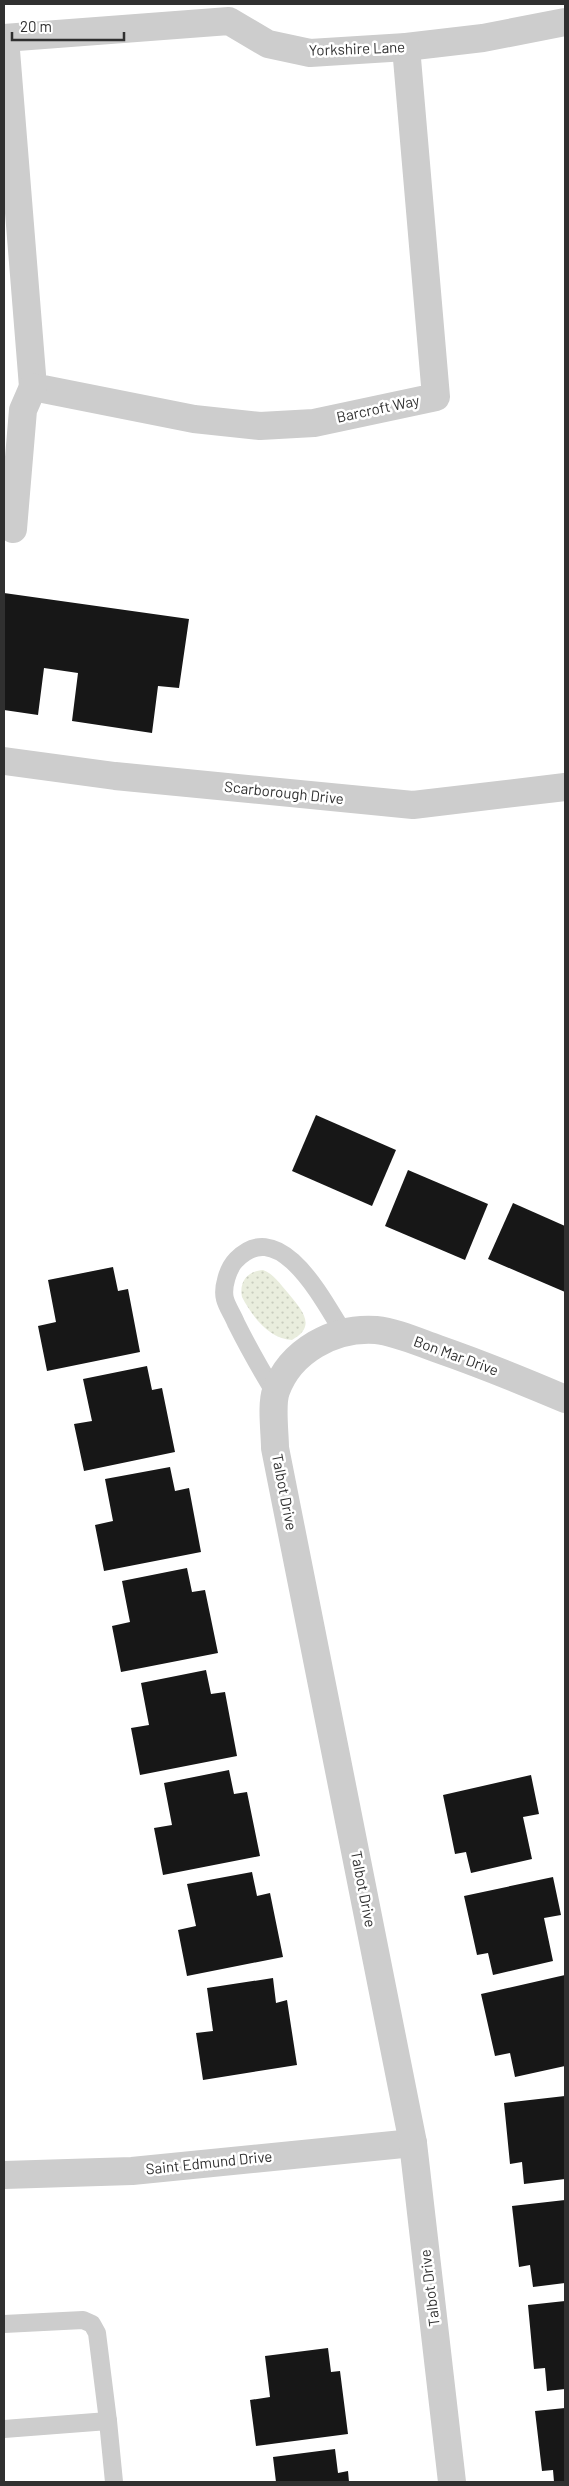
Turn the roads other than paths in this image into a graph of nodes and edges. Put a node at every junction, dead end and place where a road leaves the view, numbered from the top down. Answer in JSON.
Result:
{"nodes":[{"id":1,"x":228,"y":12,"type":"edge"},
{"id":2,"x":565,"y":22,"type":"edge"},
{"id":3,"x":4,"y":38,"type":"edge"},
{"id":4,"x":406,"y":47,"type":"junction"},
{"id":5,"x":33,"y":387,"type":"junction"},
{"id":6,"x":13,"y":529,"type":"dead end"},
{"id":7,"x":4,"y":760,"type":"edge"},
{"id":8,"x":565,"y":787,"type":"edge"},
{"id":9,"x":344,"y":1332,"type":"junction"},
{"id":10,"x":275,"y":1393,"type":"junction"},
{"id":11,"x":565,"y":1399,"type":"edge"},
{"id":12,"x":413,"y":2143,"type":"junction"},
{"id":13,"x":4,"y":2175,"type":"edge"},
{"id":14,"x":4,"y":2324,"type":"edge"},
{"id":15,"x":108,"y":2420,"type":"junction"},
{"id":16,"x":4,"y":2429,"type":"edge"},
{"id":17,"x":114,"y":2482,"type":"edge"},
{"id":18,"x":452,"y":2482,"type":"edge"}],
"edges":[{"from":1,"to":3,"type":"street","name":"Yorkshire Lane"},
{"from":1,"to":4,"type":"street","name":"Yorkshire Lane"},
{"from":2,"to":4,"type":"street","name":"Yorkshire Lane"},
{"from":3,"to":5,"type":"street"},
{"from":4,"to":5,"type":"street","name":"Barcroft Way"},
{"from":5,"to":6,"type":"street"},
{"from":7,"to":8,"type":"street","name":"Scarborough Drive"},
{"from":9,"to":10,"type":"street","name":"Talbot Drive"},
{"from":9,"to":10,"type":"lane"},
{"from":9,"to":11,"type":"street","name":"Bon Mar Drive"},
{"from":10,"to":12,"type":"street","name":"Talbot Drive"},
{"from":12,"to":13,"type":"street","name":"Saint Edmund Drive"},
{"from":12,"to":18,"type":"street","name":"Talbot Drive"},
{"from":14,"to":15,"type":"lane"},
{"from":15,"to":16,"type":"lane"},
{"from":15,"to":17,"type":"lane"}]}
